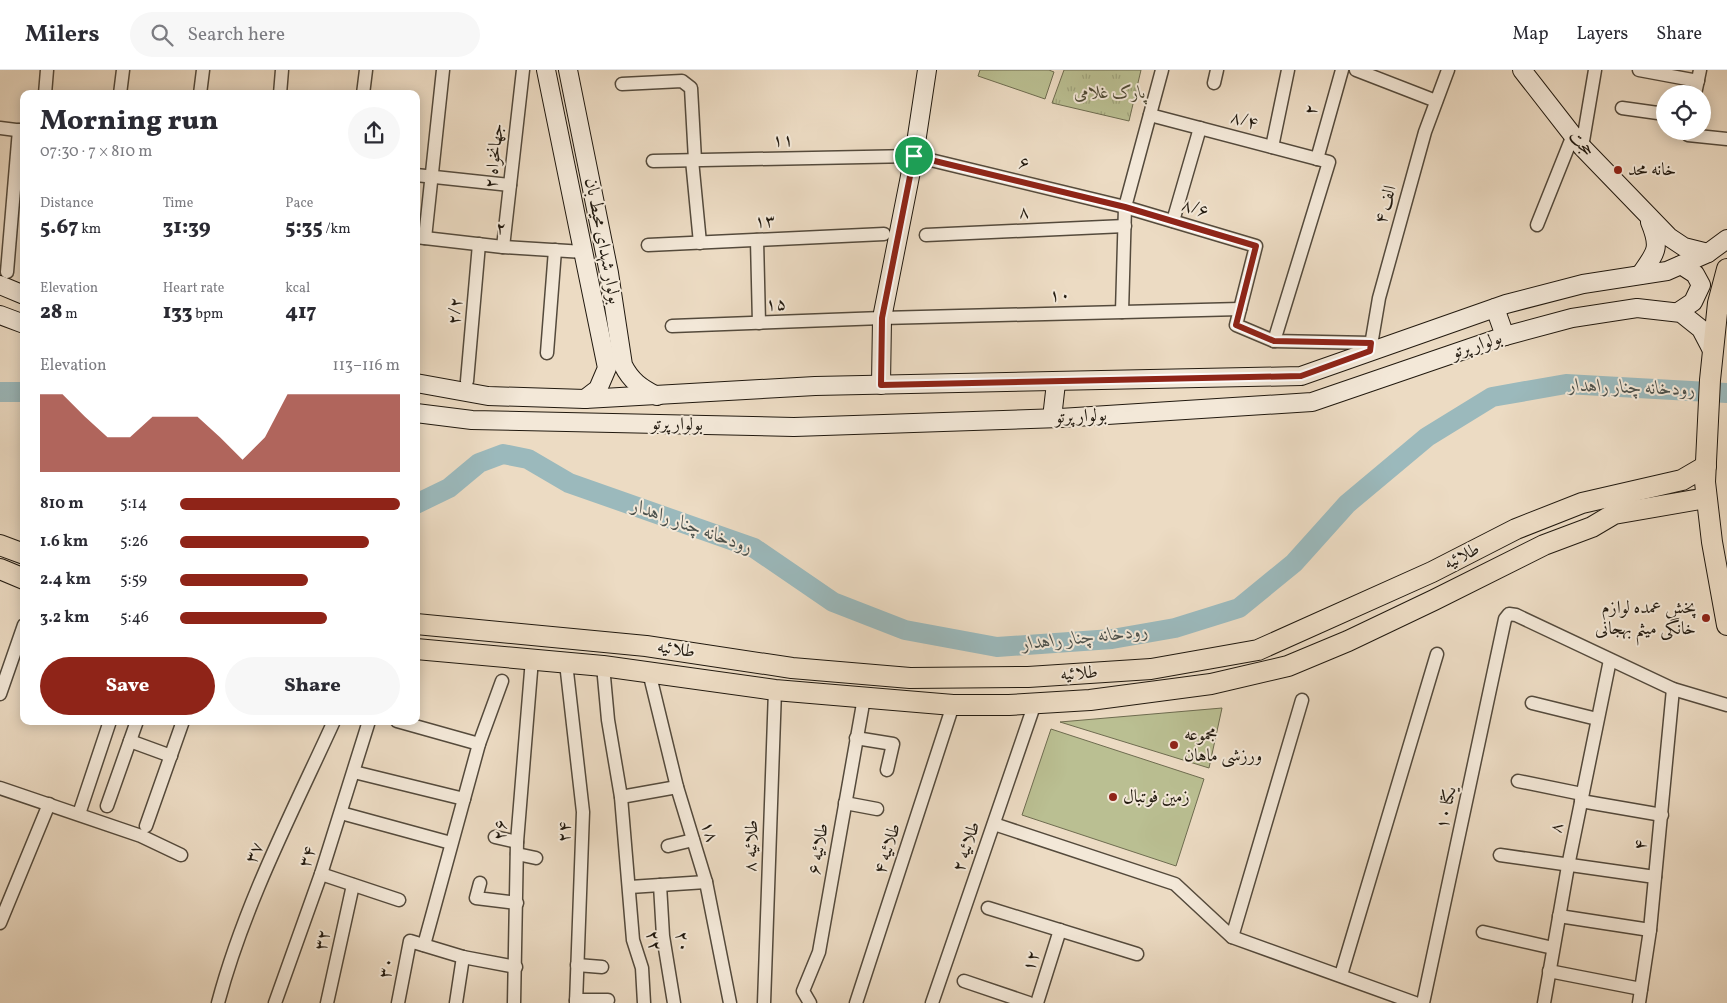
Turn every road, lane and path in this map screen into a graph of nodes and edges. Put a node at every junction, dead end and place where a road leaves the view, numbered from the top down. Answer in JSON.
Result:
{"nodes":[{"id":1,"x":47,"y":70,"type":"edge"},
{"id":2,"x":123,"y":70,"type":"edge"},
{"id":3,"x":203,"y":70,"type":"edge"},
{"id":4,"x":282,"y":70,"type":"edge"},
{"id":5,"x":366,"y":70,"type":"edge"},
{"id":6,"x":442,"y":70,"type":"edge"},
{"id":7,"x":523,"y":70,"type":"edge"},
{"id":8,"x":546,"y":70,"type":"edge"},
{"id":9,"x":568,"y":70,"type":"edge"},
{"id":10,"x":928,"y":70,"type":"edge"},
{"id":11,"x":1162,"y":70,"type":"edge"},
{"id":12,"x":1288,"y":70,"type":"edge"},
{"id":13,"x":1342,"y":70,"type":"edge"},
{"id":14,"x":1356,"y":70,"type":"edge"},
{"id":15,"x":1448,"y":70,"type":"edge"},
{"id":16,"x":1522,"y":70,"type":"edge"},
{"id":17,"x":1595,"y":70,"type":"edge"},
{"id":18,"x":1639,"y":70,"type":"edge"},
{"id":19,"x":1697,"y":82,"type":"edge"},
{"id":20,"x":622,"y":84,"type":"dead end"},
{"id":21,"x":45,"y":90,"type":"edge"},
{"id":22,"x":120,"y":90,"type":"edge"},
{"id":23,"x":200,"y":90,"type":"edge"},
{"id":24,"x":280,"y":90,"type":"edge"},
{"id":25,"x":364,"y":90,"type":"edge"},
{"id":26,"x":1436,"y":101,"type":"junction"},
{"id":27,"x":1622,"y":108,"type":"dead end"},
{"id":28,"x":1656,"y":113,"type":"edge"},
{"id":29,"x":1150,"y":114,"type":"junction"},
{"id":30,"x":0,"y":128,"type":"edge"},
{"id":31,"x":1200,"y":128,"type":"junction"},
{"id":32,"x":20,"y":131,"type":"edge"},
{"id":33,"x":1711,"y":137,"type":"edge"},
{"id":34,"x":1727,"y":139,"type":"edge"},
{"id":35,"x":20,"y":140,"type":"edge"},
{"id":36,"x":1577,"y":141,"type":"junction"},
{"id":37,"x":1272,"y":147,"type":"junction"},
{"id":38,"x":914,"y":156,"type":"junction"},
{"id":39,"x":694,"y":160,"type":"junction"},
{"id":40,"x":1323,"y":160,"type":"junction"},
{"id":41,"x":653,"y":161,"type":"dead end"},
{"id":42,"x":420,"y":176,"type":"edge"},
{"id":43,"x":432,"y":177,"type":"junction"},
{"id":44,"x":510,"y":185,"type":"junction"},
{"id":45,"x":1125,"y":207,"type":"junction"},
{"id":46,"x":1647,"y":213,"type":"junction"},
{"id":47,"x":1173,"y":221,"type":"junction"},
{"id":48,"x":1537,"y":225,"type":"dead end"},
{"id":49,"x":1125,"y":226,"type":"junction"},
{"id":50,"x":884,"y":234,"type":"dead end"},
{"id":51,"x":926,"y":235,"type":"dead end"},
{"id":52,"x":420,"y":237,"type":"edge"},
{"id":53,"x":1727,"y":239,"type":"edge"},
{"id":54,"x":757,"y":240,"type":"junction"},
{"id":55,"x":700,"y":243,"type":"junction"},
{"id":56,"x":480,"y":244,"type":"junction"},
{"id":57,"x":648,"y":245,"type":"dead end"},
{"id":58,"x":503,"y":247,"type":"junction"},
{"id":59,"x":555,"y":250,"type":"junction"},
{"id":60,"x":584,"y":252,"type":"junction"},
{"id":61,"x":1708,"y":253,"type":"junction"},
{"id":62,"x":1681,"y":265,"type":"junction"},
{"id":63,"x":1727,"y":269,"type":"edge"},
{"id":64,"x":1640,"y":275,"type":"junction"},
{"id":65,"x":4,"y":279,"type":"edge"},
{"id":66,"x":20,"y":292,"type":"edge"},
{"id":67,"x":1495,"y":308,"type":"junction"},
{"id":68,"x":1240,"y":309,"type":"junction"},
{"id":69,"x":1122,"y":312,"type":"junction"},
{"id":70,"x":1678,"y":312,"type":"junction"},
{"id":71,"x":0,"y":315,"type":"edge"},
{"id":72,"x":882,"y":318,"type":"junction"},
{"id":73,"x":20,"y":322,"type":"edge"},
{"id":74,"x":759,"y":323,"type":"junction"},
{"id":75,"x":672,"y":326,"type":"dead end"},
{"id":76,"x":1505,"y":336,"type":"junction"},
{"id":77,"x":1274,"y":341,"type":"junction"},
{"id":78,"x":1371,"y":347,"type":"junction"},
{"id":79,"x":1713,"y":352,"type":"junction"},
{"id":80,"x":547,"y":353,"type":"dead end"},
{"id":81,"x":625,"y":369,"type":"junction"},
{"id":82,"x":606,"y":372,"type":"junction"},
{"id":83,"x":467,"y":381,"type":"dead end"},
{"id":84,"x":1056,"y":382,"type":"junction"},
{"id":85,"x":420,"y":385,"type":"edge"},
{"id":86,"x":881,"y":385,"type":"junction"},
{"id":87,"x":657,"y":396,"type":"junction"},
{"id":88,"x":585,"y":400,"type":"junction"},
{"id":89,"x":420,"y":414,"type":"edge"},
{"id":90,"x":1052,"y":418,"type":"junction"},
{"id":91,"x":1706,"y":466,"type":"junction"},
{"id":92,"x":1706,"y":498,"type":"junction"},
{"id":93,"x":0,"y":545,"type":"edge"},
{"id":94,"x":20,"y":552,"type":"edge"},
{"id":95,"x":0,"y":569,"type":"edge"},
{"id":96,"x":20,"y":577,"type":"edge"},
{"id":97,"x":420,"y":624,"type":"edge"},
{"id":98,"x":1727,"y":624,"type":"edge"},
{"id":99,"x":20,"y":637,"type":"edge"},
{"id":100,"x":595,"y":642,"type":"junction"},
{"id":101,"x":420,"y":649,"type":"edge"},
{"id":102,"x":1437,"y":654,"type":"dead end"},
{"id":103,"x":532,"y":660,"type":"junction"},
{"id":104,"x":1610,"y":660,"type":"junction"},
{"id":105,"x":566,"y":663,"type":"junction"},
{"id":106,"x":598,"y":666,"type":"junction"},
{"id":107,"x":649,"y":672,"type":"junction"},
{"id":108,"x":502,"y":681,"type":"dead end"},
{"id":109,"x":1673,"y":689,"type":"junction"},
{"id":110,"x":775,"y":690,"type":"junction"},
{"id":111,"x":0,"y":694,"type":"edge"},
{"id":112,"x":864,"y":698,"type":"junction"},
{"id":113,"x":1302,"y":700,"type":"dead end"},
{"id":114,"x":1035,"y":703,"type":"junction"},
{"id":115,"x":1532,"y":703,"type":"dead end"},
{"id":116,"x":1727,"y":705,"type":"edge"},
{"id":117,"x":953,"y":706,"type":"junction"},
{"id":118,"x":1598,"y":719,"type":"junction"},
{"id":119,"x":109,"y":725,"type":"edge"},
{"id":120,"x":136,"y":725,"type":"edge"},
{"id":121,"x":182,"y":725,"type":"edge"},
{"id":122,"x":332,"y":725,"type":"edge"},
{"id":123,"x":368,"y":725,"type":"edge"},
{"id":124,"x":411,"y":725,"type":"edge"},
{"id":125,"x":856,"y":738,"type":"junction"},
{"id":126,"x":130,"y":741,"type":"junction"},
{"id":127,"x":478,"y":744,"type":"junction"},
{"id":128,"x":171,"y":756,"type":"junction"},
{"id":129,"x":887,"y":770,"type":"dead end"},
{"id":130,"x":354,"y":772,"type":"junction"},
{"id":131,"x":1518,"y":781,"type":"dead end"},
{"id":132,"x":677,"y":787,"type":"junction"},
{"id":133,"x":0,"y":788,"type":"edge"},
{"id":134,"x":621,"y":797,"type":"junction"},
{"id":135,"x":1581,"y":798,"type":"junction"},
{"id":136,"x":464,"y":799,"type":"junction"},
{"id":137,"x":845,"y":803,"type":"junction"},
{"id":138,"x":49,"y":804,"type":"junction"},
{"id":139,"x":107,"y":806,"type":"dead end"},
{"id":140,"x":877,"y":810,"type":"dead end"},
{"id":141,"x":341,"y":813,"type":"junction"},
{"id":142,"x":79,"y":814,"type":"junction"},
{"id":143,"x":1662,"y":815,"type":"junction"},
{"id":144,"x":994,"y":824,"type":"junction"},
{"id":145,"x":146,"y":826,"type":"dead end"},
{"id":146,"x":495,"y":837,"type":"dead end"},
{"id":147,"x":693,"y":840,"type":"junction"},
{"id":148,"x":451,"y":843,"type":"junction"},
{"id":149,"x":668,"y":846,"type":"dead end"},
{"id":150,"x":517,"y":848,"type":"junction"},
{"id":151,"x":181,"y":855,"type":"dead end"},
{"id":152,"x":1500,"y":855,"type":"dead end"},
{"id":153,"x":536,"y":858,"type":"dead end"},
{"id":154,"x":1568,"y":866,"type":"junction"},
{"id":155,"x":321,"y":874,"type":"junction"},
{"id":156,"x":1655,"y":877,"type":"junction"},
{"id":157,"x":706,"y":882,"type":"junction"},
{"id":158,"x":480,"y":883,"type":"dead end"},
{"id":159,"x":353,"y":885,"type":"junction"},
{"id":160,"x":660,"y":885,"type":"junction"},
{"id":161,"x":630,"y":887,"type":"junction"},
{"id":162,"x":399,"y":900,"type":"dead end"},
{"id":163,"x":516,"y":903,"type":"junction"},
{"id":164,"x":988,"y":908,"type":"dead end"},
{"id":165,"x":1559,"y":916,"type":"junction"},
{"id":166,"x":0,"y":923,"type":"edge"},
{"id":167,"x":1060,"y":930,"type":"junction"},
{"id":168,"x":1650,"y":930,"type":"junction"},
{"id":169,"x":1482,"y":932,"type":"dead end"},
{"id":170,"x":1232,"y":937,"type":"junction"},
{"id":171,"x":424,"y":945,"type":"junction"},
{"id":172,"x":1553,"y":948,"type":"junction"},
{"id":173,"x":1137,"y":954,"type":"dead end"},
{"id":174,"x":463,"y":957,"type":"junction"},
{"id":175,"x":578,"y":965,"type":"junction"},
{"id":176,"x":516,"y":967,"type":"junction"},
{"id":177,"x":602,"y":967,"type":"dead end"},
{"id":178,"x":1549,"y":972,"type":"junction"},
{"id":179,"x":1341,"y":975,"type":"junction"},
{"id":180,"x":964,"y":981,"type":"dead end"},
{"id":181,"x":1641,"y":989,"type":"junction"},
{"id":182,"x":608,"y":1000,"type":"dead end"},
{"id":183,"x":576,"y":1002,"type":"edge"},
{"id":184,"x":218,"y":1003,"type":"edge"},
{"id":185,"x":275,"y":1003,"type":"edge"},
{"id":186,"x":327,"y":1003,"type":"edge"},
{"id":187,"x":398,"y":1003,"type":"edge"},
{"id":188,"x":456,"y":1003,"type":"edge"},
{"id":189,"x":514,"y":1003,"type":"edge"},
{"id":190,"x":644,"y":1003,"type":"edge"},
{"id":191,"x":674,"y":1003,"type":"edge"},
{"id":192,"x":730,"y":1003,"type":"edge"},
{"id":193,"x":764,"y":1003,"type":"edge"},
{"id":194,"x":810,"y":1003,"type":"edge"},
{"id":195,"x":856,"y":1003,"type":"edge"},
{"id":196,"x":932,"y":1003,"type":"edge"},
{"id":197,"x":1029,"y":1003,"type":"edge"},
{"id":198,"x":1036,"y":1003,"type":"edge"},
{"id":199,"x":1415,"y":1003,"type":"edge"},
{"id":200,"x":1423,"y":1003,"type":"edge"},
{"id":201,"x":1544,"y":1003,"type":"edge"},
{"id":202,"x":1638,"y":1003,"type":"edge"}],
"edges":[{"from":1,"to":21,"type":"street"},
{"from":2,"to":22,"type":"street"},
{"from":3,"to":23,"type":"street"},
{"from":4,"to":24,"type":"street"},
{"from":5,"to":25,"type":"street"},
{"from":6,"to":43,"type":"street"},
{"from":7,"to":44,"type":"street","name":"جهانخواه ۲"},
{"from":8,"to":60,"type":"main road","name":"بولوار شهدای محیط بان"},
{"from":9,"to":81,"type":"main road","name":"بولوار شهدای محیط بان"},
{"from":10,"to":38,"type":"main road"},
{"from":11,"to":29,"type":"street"},
{"from":12,"to":37,"type":"street"},
{"from":13,"to":40,"type":"street","name":"۲"},
{"from":14,"to":26,"type":"street"},
{"from":15,"to":26,"type":"street","name":"۴ الف"},
{"from":16,"to":36,"type":"main road","name":"حجت"},
{"from":17,"to":36,"type":"street"},
{"from":18,"to":19,"type":"street"},
{"from":20,"to":39,"type":"street"},
{"from":26,"to":78,"type":"street","name":"۴ الف"},
{"from":27,"to":28,"type":"street"},
{"from":29,"to":31,"type":"street","name":"۸/۴"},
{"from":29,"to":45,"type":"street"},
{"from":30,"to":32,"type":"street"},
{"from":31,"to":37,"type":"street","name":"۸/۴"},
{"from":31,"to":47,"type":"street"},
{"from":33,"to":34,"type":"street"},
{"from":35,"to":65,"type":"street"},
{"from":36,"to":46,"type":"main road","name":"حجت"},
{"from":36,"to":48,"type":"street"},
{"from":37,"to":40,"type":"street","name":"۸/۴"},
{"from":38,"to":39,"type":"street","name":"۱۱"},
{"from":38,"to":45,"type":"street","name":"۶"},
{"from":38,"to":72,"type":"main road"},
{"from":39,"to":41,"type":"street","name":"۱۱"},
{"from":39,"to":55,"type":"street"},
{"from":40,"to":77,"type":"street","name":"۲"},
{"from":42,"to":43,"type":"street"},
{"from":43,"to":44,"type":"street"},
{"from":43,"to":52,"type":"street"},
{"from":44,"to":58,"type":"street","name":"جهانخواه ۲"},
{"from":45,"to":47,"type":"street","name":"۸/۶"},
{"from":45,"to":49,"type":"street"},
{"from":46,"to":61,"type":"main road","name":"حجت"},
{"from":46,"to":64,"type":"main road"},
{"from":47,"to":68,"type":"street","name":"۸/۶"},
{"from":49,"to":51,"type":"street","name":"۸"},
{"from":49,"to":69,"type":"street"},
{"from":50,"to":54,"type":"street","name":"۱۳"},
{"from":52,"to":56,"type":"street","name":"۲"},
{"from":53,"to":61,"type":"main road","name":"بولوار پرتو"},
{"from":54,"to":55,"type":"street","name":"۱۳"},
{"from":54,"to":74,"type":"street"},
{"from":55,"to":57,"type":"street","name":"۱۳"},
{"from":56,"to":58,"type":"street","name":"۲"},
{"from":56,"to":83,"type":"street","name":"۲/۲"},
{"from":58,"to":59,"type":"street","name":"۲"},
{"from":59,"to":60,"type":"street","name":"۲"},
{"from":59,"to":80,"type":"street"},
{"from":60,"to":82,"type":"main road","name":"بولوار شهدای محیط بان"},
{"from":61,"to":62,"type":"main road","name":"بولوار پرتو"},
{"from":62,"to":64,"type":"main road","name":"بولوار پرتو"},
{"from":62,"to":70,"type":"main road"},
{"from":63,"to":79,"type":"main road"},
{"from":64,"to":67,"type":"main road","name":"بولوار پرتو"},
{"from":65,"to":66,"type":"main road"},
{"from":67,"to":76,"type":"main road"},
{"from":67,"to":78,"type":"main road","name":"بولوار پرتو"},
{"from":68,"to":69,"type":"street","name":"۱۰"},
{"from":68,"to":77,"type":"street"},
{"from":69,"to":72,"type":"street","name":"۱۰"},
{"from":70,"to":76,"type":"main road","name":"بولوار پرتو"},
{"from":70,"to":79,"type":"main road"},
{"from":71,"to":73,"type":"main road"},
{"from":72,"to":74,"type":"street","name":"۱۵"},
{"from":72,"to":86,"type":"main road"},
{"from":74,"to":75,"type":"street","name":"۱۵"},
{"from":76,"to":90,"type":"main road","name":"بولوار پرتو"},
{"from":77,"to":78,"type":"street"},
{"from":78,"to":84,"type":"main road","name":"بولوار پرتو"},
{"from":79,"to":91,"type":"main road"},
{"from":81,"to":82,"type":"main road"},
{"from":81,"to":87,"type":"main road"},
{"from":82,"to":88,"type":"main road"},
{"from":84,"to":86,"type":"main road","name":"بولوار پرتو"},
{"from":84,"to":90,"type":"main road"},
{"from":85,"to":88,"type":"main road","name":"بولوار پرتو"},
{"from":86,"to":87,"type":"main road","name":"بولوار پرتو"},
{"from":87,"to":88,"type":"main road","name":"بولوار پرتو"},
{"from":89,"to":90,"type":"main road","name":"بولوار پرتو"},
{"from":91,"to":92,"type":"main road"},
{"from":91,"to":100,"type":"main road","name":"طلائیه"},
{"from":92,"to":98,"type":"main road"},
{"from":92,"to":114,"type":"main road","name":"طلائیه"},
{"from":93,"to":94,"type":"main road"},
{"from":95,"to":96,"type":"main road"},
{"from":97,"to":100,"type":"main road","name":"طلائیه"},
{"from":99,"to":111,"type":"street"},
{"from":100,"to":106,"type":"main road"},
{"from":101,"to":103,"type":"main road","name":"طلائیه"},
{"from":102,"to":179,"type":"street"},
{"from":103,"to":105,"type":"main road","name":"طلائیه"},
{"from":103,"to":150,"type":"street","name":"۲۶"},
{"from":104,"to":109,"type":"street"},
{"from":104,"to":118,"type":"street","name":"۸"},
{"from":104,"to":200,"type":"street","name":"۱۰ یکتا"},
{"from":105,"to":106,"type":"main road","name":"طلائیه"},
{"from":105,"to":175,"type":"street","name":"۲۴"},
{"from":106,"to":107,"type":"main road","name":"طلائیه"},
{"from":106,"to":134,"type":"street","name":"۲۲"},
{"from":107,"to":110,"type":"main road","name":"طلائیه"},
{"from":107,"to":132,"type":"street","name":"۱۸"},
{"from":108,"to":127,"type":"street"},
{"from":109,"to":116,"type":"street"},
{"from":109,"to":143,"type":"street","name":"۴"},
{"from":110,"to":112,"type":"main road","name":"طلائیه"},
{"from":110,"to":193,"type":"street","name":"طلائیه ۸"},
{"from":112,"to":117,"type":"main road","name":"طلائیه"},
{"from":112,"to":125,"type":"street","name":"طلائیه ۶"},
{"from":113,"to":170,"type":"street"},
{"from":114,"to":117,"type":"main road","name":"طلائیه"},
{"from":114,"to":144,"type":"street","name":"طلائیه ۲"},
{"from":115,"to":118,"type":"street"},
{"from":117,"to":195,"type":"street","name":"طلائیه ۴"},
{"from":118,"to":135,"type":"street","name":"۸"},
{"from":119,"to":142,"type":"street"},
{"from":120,"to":126,"type":"street"},
{"from":121,"to":128,"type":"street"},
{"from":122,"to":184,"type":"street","name":"۳۷"},
{"from":123,"to":130,"type":"street","name":"۳۴"},
{"from":124,"to":127,"type":"street"},
{"from":125,"to":129,"type":"street"},
{"from":125,"to":137,"type":"street","name":"طلائیه ۶"},
{"from":126,"to":128,"type":"street"},
{"from":126,"to":139,"type":"street"},
{"from":127,"to":136,"type":"street"},
{"from":128,"to":145,"type":"street"},
{"from":130,"to":136,"type":"street"},
{"from":130,"to":141,"type":"street","name":"۳۴"},
{"from":131,"to":135,"type":"street"},
{"from":132,"to":134,"type":"street"},
{"from":132,"to":147,"type":"street","name":"۱۸"},
{"from":133,"to":138,"type":"street"},
{"from":134,"to":161,"type":"street","name":"۲۲"},
{"from":135,"to":143,"type":"street"},
{"from":135,"to":154,"type":"street","name":"۸"},
{"from":136,"to":148,"type":"street"},
{"from":137,"to":140,"type":"street"},
{"from":137,"to":194,"type":"street","name":"طلائیه ۶"},
{"from":138,"to":142,"type":"street"},
{"from":138,"to":166,"type":"street"},
{"from":141,"to":148,"type":"street"},
{"from":141,"to":155,"type":"street","name":"۳۴"},
{"from":142,"to":151,"type":"street"},
{"from":143,"to":156,"type":"street","name":"۴"},
{"from":144,"to":170,"type":"street"},
{"from":144,"to":196,"type":"street","name":"طلائیه ۲"},
{"from":146,"to":150,"type":"street"},
{"from":147,"to":149,"type":"street"},
{"from":147,"to":157,"type":"street","name":"۱۸"},
{"from":148,"to":171,"type":"street"},
{"from":150,"to":153,"type":"street"},
{"from":150,"to":163,"type":"street","name":"۲۶"},
{"from":152,"to":154,"type":"street"},
{"from":154,"to":156,"type":"street"},
{"from":154,"to":165,"type":"street","name":"۸"},
{"from":155,"to":159,"type":"street"},
{"from":155,"to":185,"type":"street","name":"۳۴"},
{"from":156,"to":168,"type":"street","name":"۴"},
{"from":157,"to":160,"type":"street"},
{"from":157,"to":192,"type":"street","name":"۱۸"},
{"from":158,"to":163,"type":"street"},
{"from":159,"to":162,"type":"street"},
{"from":159,"to":186,"type":"street","name":"۳۲"},
{"from":160,"to":161,"type":"street"},
{"from":160,"to":191,"type":"street","name":"۲۰"},
{"from":161,"to":190,"type":"street","name":"۲۲"},
{"from":163,"to":176,"type":"street","name":"۲۶"},
{"from":164,"to":167,"type":"street"},
{"from":165,"to":168,"type":"street"},
{"from":165,"to":172,"type":"street","name":"۸"},
{"from":167,"to":173,"type":"street"},
{"from":167,"to":198,"type":"street","name":"۱۲"},
{"from":168,"to":181,"type":"street","name":"۴"},
{"from":169,"to":172,"type":"street"},
{"from":170,"to":179,"type":"street"},
{"from":171,"to":174,"type":"street"},
{"from":171,"to":187,"type":"street","name":"۳۰"},
{"from":172,"to":178,"type":"street","name":"۸"},
{"from":174,"to":176,"type":"street"},
{"from":174,"to":188,"type":"street"},
{"from":175,"to":177,"type":"street"},
{"from":175,"to":183,"type":"street","name":"۲۴"},
{"from":176,"to":189,"type":"street","name":"۲۶"},
{"from":178,"to":181,"type":"street"},
{"from":178,"to":201,"type":"street","name":"۸"},
{"from":179,"to":199,"type":"street"},
{"from":180,"to":197,"type":"street"},
{"from":181,"to":202,"type":"street","name":"۴"},
{"from":182,"to":183,"type":"street"}]}
